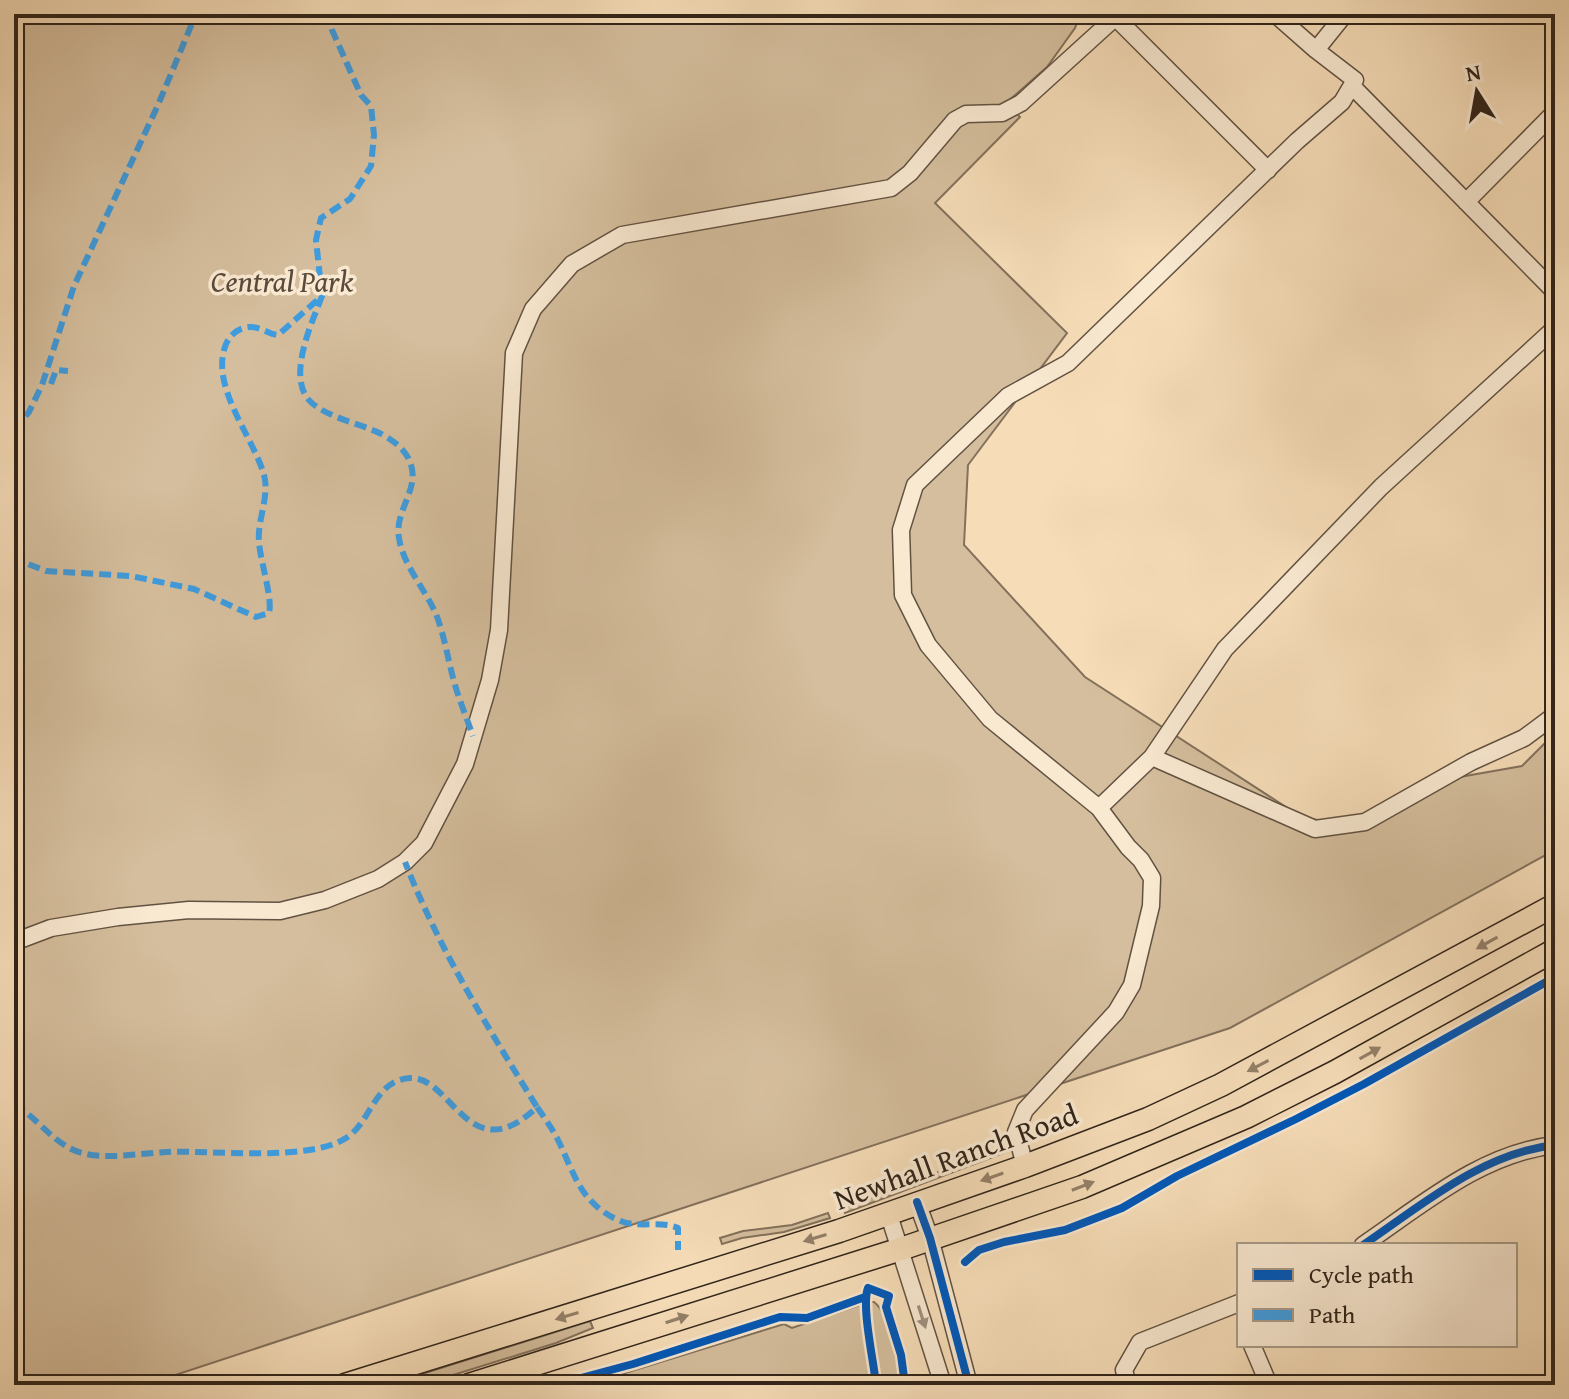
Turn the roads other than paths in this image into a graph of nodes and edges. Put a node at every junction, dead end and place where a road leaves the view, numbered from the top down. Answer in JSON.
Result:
{"nodes":[{"id":1,"x":1275,"y":14,"type":"edge"},
{"id":2,"x":1345,"y":14,"type":"edge"},
{"id":3,"x":1117,"y":16,"type":"edge"},
{"id":4,"x":1316,"y":50,"type":"junction"},
{"id":5,"x":1352,"y":86,"type":"junction"},
{"id":6,"x":1555,"y":112,"type":"edge"},
{"id":7,"x":1268,"y":170,"type":"junction"},
{"id":8,"x":1466,"y":202,"type":"junction"},
{"id":9,"x":1555,"y":292,"type":"edge"},
{"id":10,"x":1555,"y":328,"type":"edge"},
{"id":11,"x":1555,"y":715,"type":"edge"},
{"id":12,"x":1152,"y":757,"type":"junction"},
{"id":13,"x":1099,"y":808,"type":"junction"},
{"id":14,"x":1555,"y":905,"type":"edge"},
{"id":15,"x":14,"y":942,"type":"edge"},
{"id":16,"x":1555,"y":950,"type":"edge"},
{"id":17,"x":1555,"y":1145,"type":"edge"},
{"id":18,"x":1025,"y":1166,"type":"junction"},
{"id":19,"x":917,"y":1202,"type":"junction"},
{"id":20,"x":888,"y":1212,"type":"junction"},
{"id":21,"x":930,"y":1238,"type":"junction"},
{"id":22,"x":1366,"y":1243,"type":"edge"},
{"id":23,"x":901,"y":1249,"type":"junction"},
{"id":24,"x":1237,"y":1307,"type":"edge"},
{"id":25,"x":1253,"y":1347,"type":"edge"},
{"id":26,"x":345,"y":1385,"type":"edge"},
{"id":27,"x":469,"y":1385,"type":"edge"},
{"id":28,"x":943,"y":1385,"type":"edge"},
{"id":29,"x":969,"y":1385,"type":"edge"},
{"id":30,"x":1128,"y":1385,"type":"edge"},
{"id":31,"x":1269,"y":1385,"type":"edge"}],
"edges":[{"from":1,"to":4,"type":"street"},
{"from":2,"to":4,"type":"street"},
{"from":3,"to":7,"type":"street"},
{"from":3,"to":15,"type":"street"},
{"from":4,"to":5,"type":"street"},
{"from":5,"to":7,"type":"street"},
{"from":5,"to":8,"type":"street"},
{"from":6,"to":8,"type":"street"},
{"from":7,"to":13,"type":"street"},
{"from":8,"to":9,"type":"street"},
{"from":10,"to":12,"type":"street"},
{"from":11,"to":12,"type":"street"},
{"from":12,"to":13,"type":"street"},
{"from":13,"to":18,"type":"street"},
{"from":14,"to":18,"type":"main road","name":"Newhall Ranch Road","one_way":true},
{"from":21,"to":16,"type":"main road","one_way":true},
{"from":17,"to":22,"type":"street"},
{"from":18,"to":19,"type":"main road","name":"Newhall Ranch Road","one_way":true},
{"from":19,"to":20,"type":"main road","name":"Newhall Ranch Road"},
{"from":19,"to":21,"type":"street"},
{"from":20,"to":23,"type":"street"},
{"from":20,"to":26,"type":"main road","name":"Newhall Ranch Road","one_way":true},
{"from":21,"to":23,"type":"main road"},
{"from":21,"to":29,"type":"street"},
{"from":27,"to":23,"type":"main road","one_way":true},
{"from":23,"to":28,"type":"street","one_way":true},
{"from":24,"to":30,"type":"street"},
{"from":25,"to":31,"type":"street"}]}
